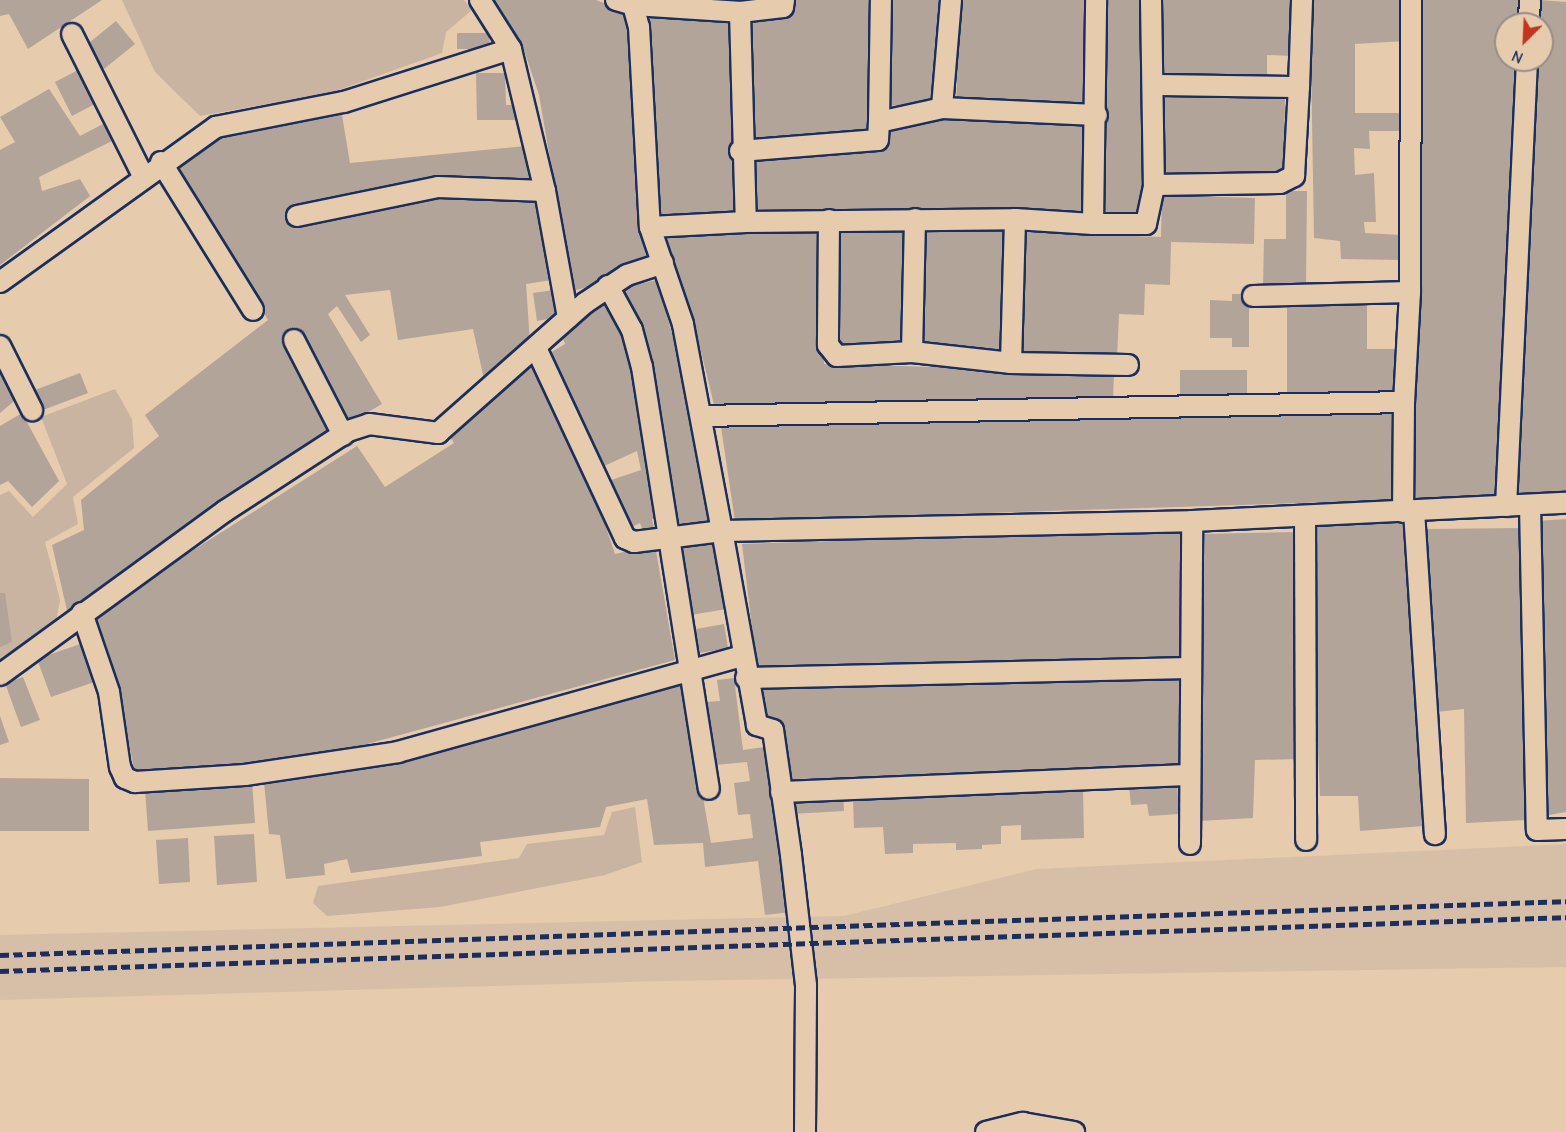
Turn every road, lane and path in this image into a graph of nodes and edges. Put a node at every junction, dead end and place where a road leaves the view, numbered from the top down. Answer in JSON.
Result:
{"nodes":[{"id":1,"x":480,"y":0,"type":"edge"},
{"id":2,"x":784,"y":0,"type":"edge"},
{"id":3,"x":881,"y":0,"type":"edge"},
{"id":4,"x":951,"y":0,"type":"edge"},
{"id":5,"x":1096,"y":0,"type":"edge"},
{"id":6,"x":1151,"y":0,"type":"edge"},
{"id":7,"x":1302,"y":0,"type":"edge"},
{"id":8,"x":1411,"y":0,"type":"edge"},
{"id":9,"x":625,"y":2,"type":"edge"},
{"id":10,"x":696,"y":3,"type":"edge"},
{"id":11,"x":740,"y":12,"type":"junction"},
{"id":12,"x":72,"y":34,"type":"dead end"},
{"id":13,"x":511,"y":50,"type":"junction"},
{"id":14,"x":1526,"y":72,"type":"edge"},
{"id":15,"x":1154,"y":85,"type":"junction"},
{"id":16,"x":1299,"y":87,"type":"junction"},
{"id":17,"x":942,"y":108,"type":"junction"},
{"id":18,"x":1097,"y":115,"type":"junction"},
{"id":19,"x":879,"y":122,"type":"junction"},
{"id":20,"x":740,"y":151,"type":"junction"},
{"id":21,"x":161,"y":162,"type":"junction"},
{"id":22,"x":143,"y":176,"type":"junction"},
{"id":23,"x":1154,"y":185,"type":"junction"},
{"id":24,"x":545,"y":190,"type":"junction"},
{"id":25,"x":297,"y":216,"type":"dead end"},
{"id":26,"x":915,"y":219,"type":"junction"},
{"id":27,"x":1015,"y":219,"type":"junction"},
{"id":28,"x":829,"y":220,"type":"junction"},
{"id":29,"x":746,"y":222,"type":"junction"},
{"id":30,"x":1094,"y":224,"type":"junction"},
{"id":31,"x":650,"y":227,"type":"junction"},
{"id":32,"x":663,"y":263,"type":"junction"},
{"id":33,"x":0,"y":282,"type":"edge"},
{"id":34,"x":608,"y":286,"type":"junction"},
{"id":35,"x":1410,"y":292,"type":"junction"},
{"id":36,"x":1253,"y":296,"type":"dead end"},
{"id":37,"x":253,"y":310,"type":"dead end"},
{"id":38,"x":568,"y":318,"type":"junction"},
{"id":39,"x":294,"y":340,"type":"dead end"},
{"id":40,"x":0,"y":346,"type":"edge"},
{"id":41,"x":536,"y":348,"type":"junction"},
{"id":42,"x":912,"y":352,"type":"junction"},
{"id":43,"x":1011,"y":363,"type":"junction"},
{"id":44,"x":1128,"y":365,"type":"dead end"},
{"id":45,"x":1404,"y":402,"type":"junction"},
{"id":46,"x":32,"y":410,"type":"dead end"},
{"id":47,"x":702,"y":416,"type":"junction"},
{"id":48,"x":342,"y":435,"type":"junction"},
{"id":49,"x":1566,"y":503,"type":"edge"},
{"id":50,"x":1530,"y":505,"type":"junction"},
{"id":51,"x":1506,"y":506,"type":"junction"},
{"id":52,"x":1409,"y":511,"type":"junction"},
{"id":53,"x":1305,"y":516,"type":"junction"},
{"id":54,"x":1192,"y":521,"type":"junction"},
{"id":55,"x":722,"y":531,"type":"junction"},
{"id":56,"x":667,"y":538,"type":"junction"},
{"id":57,"x":82,"y":614,"type":"junction"},
{"id":58,"x":741,"y":656,"type":"junction"},
{"id":59,"x":1190,"y":668,"type":"junction"},
{"id":60,"x":692,"y":669,"type":"junction"},
{"id":61,"x":0,"y":675,"type":"edge"},
{"id":62,"x":746,"y":678,"type":"junction"},
{"id":63,"x":1189,"y":775,"type":"junction"},
{"id":64,"x":709,"y":789,"type":"dead end"},
{"id":65,"x":781,"y":792,"type":"junction"},
{"id":66,"x":1566,"y":829,"type":"edge"},
{"id":67,"x":1435,"y":834,"type":"dead end"},
{"id":68,"x":1306,"y":840,"type":"dead end"},
{"id":69,"x":1190,"y":844,"type":"dead end"},
{"id":70,"x":805,"y":1132,"type":"edge"},
{"id":71,"x":986,"y":1132,"type":"edge"},
{"id":72,"x":1074,"y":1132,"type":"edge"}],
"edges":[{"from":1,"to":13,"type":"street"},
{"from":2,"to":11,"type":"street"},
{"from":3,"to":19,"type":"street"},
{"from":4,"to":17,"type":"street"},
{"from":5,"to":18,"type":"street"},
{"from":6,"to":15,"type":"street"},
{"from":7,"to":16,"type":"street"},
{"from":8,"to":35,"type":"street"},
{"from":9,"to":10,"type":"street"},
{"from":9,"to":31,"type":"street"},
{"from":10,"to":11,"type":"street"},
{"from":11,"to":20,"type":"street"},
{"from":12,"to":22,"type":"street"},
{"from":13,"to":21,"type":"street"},
{"from":13,"to":24,"type":"street"},
{"from":14,"to":51,"type":"street"},
{"from":15,"to":16,"type":"street"},
{"from":15,"to":23,"type":"street"},
{"from":16,"to":23,"type":"street"},
{"from":17,"to":18,"type":"street"},
{"from":17,"to":19,"type":"street"},
{"from":18,"to":30,"type":"street"},
{"from":19,"to":20,"type":"street"},
{"from":20,"to":29,"type":"street"},
{"from":21,"to":22,"type":"street"},
{"from":21,"to":37,"type":"street"},
{"from":22,"to":33,"type":"street"},
{"from":23,"to":30,"type":"street"},
{"from":24,"to":25,"type":"street"},
{"from":24,"to":38,"type":"street"},
{"from":26,"to":27,"type":"street"},
{"from":26,"to":28,"type":"street"},
{"from":26,"to":42,"type":"street"},
{"from":27,"to":30,"type":"street"},
{"from":27,"to":43,"type":"street"},
{"from":28,"to":29,"type":"street"},
{"from":28,"to":42,"type":"street"},
{"from":29,"to":31,"type":"street"},
{"from":31,"to":32,"type":"street"},
{"from":32,"to":34,"type":"street"},
{"from":32,"to":47,"type":"street"},
{"from":34,"to":38,"type":"street"},
{"from":34,"to":56,"type":"street"},
{"from":35,"to":36,"type":"street"},
{"from":35,"to":45,"type":"street"},
{"from":38,"to":41,"type":"street"},
{"from":39,"to":48,"type":"street"},
{"from":40,"to":46,"type":"street"},
{"from":41,"to":48,"type":"street"},
{"from":41,"to":56,"type":"street"},
{"from":42,"to":43,"type":"street"},
{"from":43,"to":44,"type":"street"},
{"from":45,"to":47,"type":"street"},
{"from":45,"to":52,"type":"street"},
{"from":47,"to":55,"type":"street"},
{"from":48,"to":57,"type":"street"},
{"from":49,"to":50,"type":"street"},
{"from":50,"to":51,"type":"street"},
{"from":50,"to":66,"type":"street"},
{"from":51,"to":52,"type":"street"},
{"from":52,"to":53,"type":"street"},
{"from":52,"to":67,"type":"street"},
{"from":53,"to":54,"type":"street"},
{"from":53,"to":68,"type":"street"},
{"from":54,"to":55,"type":"street"},
{"from":54,"to":59,"type":"street"},
{"from":55,"to":56,"type":"street"},
{"from":55,"to":58,"type":"street"},
{"from":56,"to":60,"type":"street"},
{"from":57,"to":60,"type":"street"},
{"from":57,"to":61,"type":"street"},
{"from":58,"to":60,"type":"street"},
{"from":58,"to":62,"type":"street"},
{"from":59,"to":62,"type":"street"},
{"from":59,"to":63,"type":"street"},
{"from":60,"to":64,"type":"street"},
{"from":62,"to":65,"type":"street"},
{"from":63,"to":65,"type":"street"},
{"from":63,"to":69,"type":"street"},
{"from":65,"to":70,"type":"street"},
{"from":71,"to":72,"type":"street"}]}
